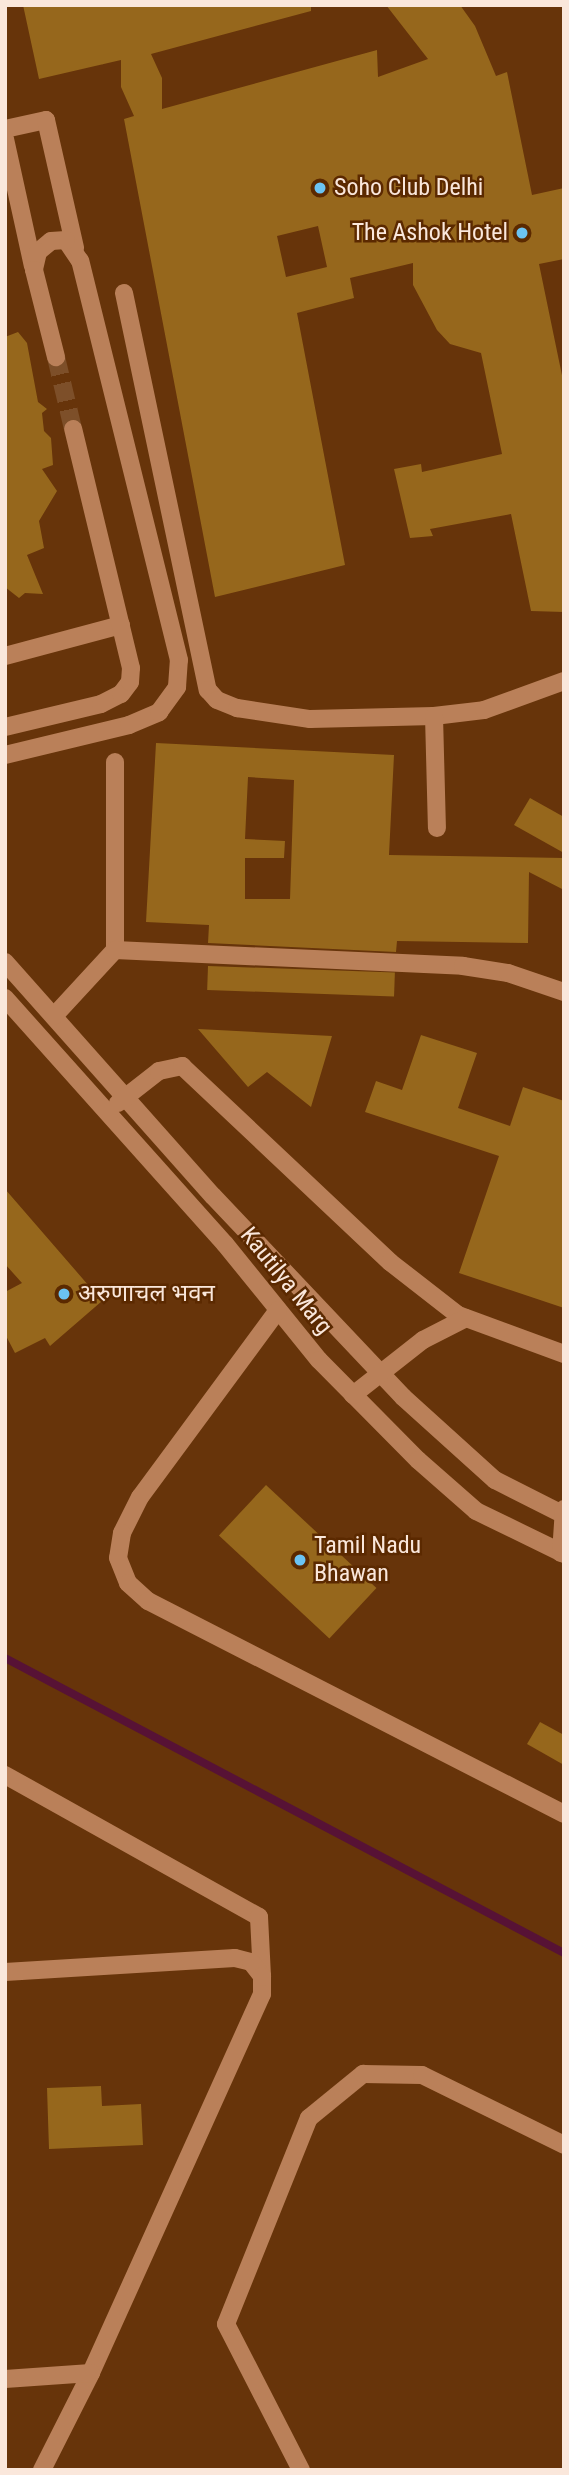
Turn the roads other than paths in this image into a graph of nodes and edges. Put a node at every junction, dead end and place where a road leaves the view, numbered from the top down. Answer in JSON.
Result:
{"nodes":[{"id":1,"x":5,"y":130,"type":"edge"},
{"id":2,"x":5,"y":139,"type":"edge"},
{"id":3,"x":75,"y":248,"type":"junction"},
{"id":4,"x":34,"y":270,"type":"junction"},
{"id":5,"x":124,"y":293,"type":"dead end"},
{"id":6,"x":55,"y":357,"type":"tunnel mouth"},
{"id":7,"x":73,"y":429,"type":"tunnel mouth"},
{"id":8,"x":121,"y":625,"type":"junction"},
{"id":9,"x":5,"y":656,"type":"edge"},
{"id":10,"x":564,"y":681,"type":"edge"},
{"id":11,"x":434,"y":716,"type":"junction"},
{"id":12,"x":5,"y":727,"type":"edge"},
{"id":13,"x":5,"y":755,"type":"edge"},
{"id":14,"x":114,"y":762,"type":"dead end"},
{"id":15,"x":437,"y":828,"type":"dead end"},
{"id":16,"x":115,"y":950,"type":"junction"},
{"id":17,"x":5,"y":962,"type":"edge"},
{"id":18,"x":564,"y":992,"type":"edge"},
{"id":19,"x":5,"y":998,"type":"edge"},
{"id":20,"x":54,"y":1016,"type":"junction"},
{"id":21,"x":126,"y":1096,"type":"junction"},
{"id":22,"x":108,"y":1110,"type":"junction"},
{"id":23,"x":278,"y":1310,"type":"junction"},
{"id":24,"x":466,"y":1318,"type":"junction"},
{"id":25,"x":564,"y":1354,"type":"edge"},
{"id":26,"x":379,"y":1372,"type":"junction"},
{"id":27,"x":353,"y":1395,"type":"junction"},
{"id":28,"x":563,"y":1512,"type":"edge"},
{"id":29,"x":562,"y":1554,"type":"edge"},
{"id":30,"x":5,"y":1775,"type":"edge"},
{"id":31,"x":564,"y":1814,"type":"edge"},
{"id":32,"x":5,"y":1972,"type":"edge"},
{"id":33,"x":262,"y":1976,"type":"junction"},
{"id":34,"x":564,"y":2145,"type":"edge"},
{"id":35,"x":91,"y":2373,"type":"junction"},
{"id":36,"x":5,"y":2379,"type":"edge"},
{"id":37,"x":43,"y":2470,"type":"edge"},
{"id":38,"x":301,"y":2470,"type":"edge"}],
"edges":[{"from":1,"to":3,"type":"street"},
{"from":2,"to":4,"type":"street"},
{"from":3,"to":4,"type":"street"},
{"from":3,"to":13,"type":"street"},
{"from":4,"to":6,"type":"street"},
{"from":5,"to":11,"type":"street"},
{"from":7,"to":8,"type":"street"},
{"from":8,"to":9,"type":"street"},
{"from":8,"to":12,"type":"street"},
{"from":10,"to":11,"type":"street"},
{"from":11,"to":15,"type":"street"},
{"from":14,"to":16,"type":"street"},
{"from":16,"to":18,"type":"street"},
{"from":16,"to":20,"type":"street"},
{"from":17,"to":20,"type":"street","name":"Kautilya Marg"},
{"from":19,"to":22,"type":"street","name":"Kautilya Marg"},
{"from":20,"to":21,"type":"street","name":"Kautilya Marg"},
{"from":21,"to":22,"type":"street"},
{"from":21,"to":24,"type":"street"},
{"from":21,"to":26,"type":"street","name":"Kautilya Marg"},
{"from":22,"to":23,"type":"street","name":"Kautilya Marg"},
{"from":23,"to":27,"type":"street","name":"Kautilya Marg"},
{"from":23,"to":31,"type":"street"},
{"from":24,"to":25,"type":"street"},
{"from":24,"to":26,"type":"street"},
{"from":26,"to":27,"type":"street"},
{"from":26,"to":28,"type":"street","name":"Kautilya Marg"},
{"from":27,"to":29,"type":"street","name":"Kautilya Marg"},
{"from":28,"to":29,"type":"street"},
{"from":30,"to":33,"type":"street"},
{"from":32,"to":33,"type":"street"},
{"from":33,"to":35,"type":"street"},
{"from":34,"to":38,"type":"street"},
{"from":35,"to":36,"type":"street"},
{"from":35,"to":37,"type":"street"}]}
